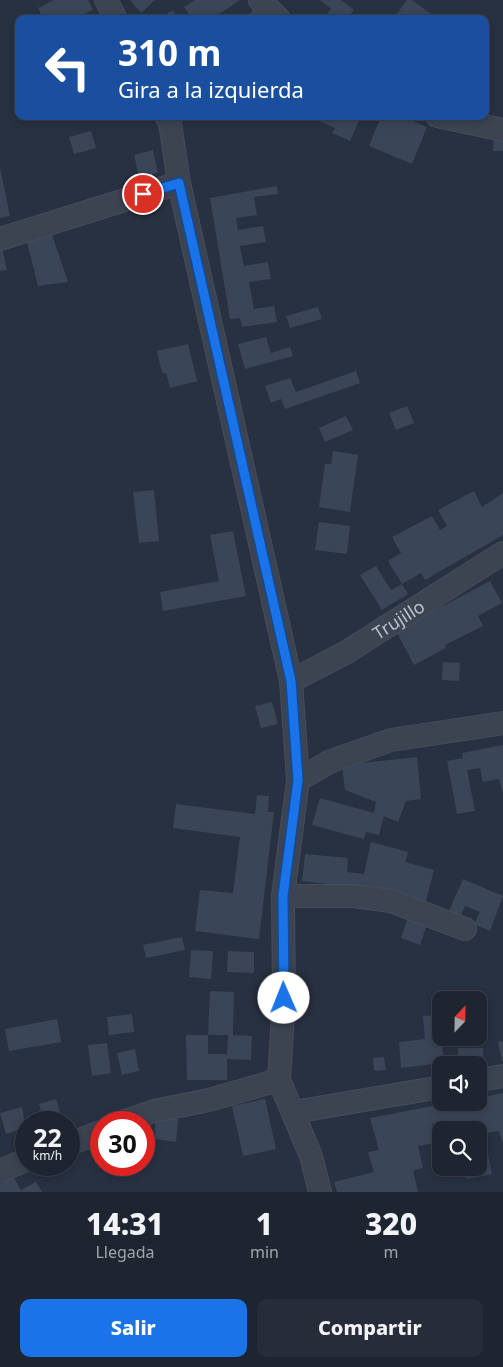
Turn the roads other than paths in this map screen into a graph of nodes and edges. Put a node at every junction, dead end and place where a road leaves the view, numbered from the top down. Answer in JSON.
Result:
{"nodes":[{"id":1,"x":106,"y":0,"type":"edge"},
{"id":2,"x":260,"y":0,"type":"edge"},
{"id":3,"x":114,"y":15,"type":"edge"},
{"id":4,"x":275,"y":15,"type":"edge"},
{"id":5,"x":169,"y":120,"type":"edge"},
{"id":6,"x":456,"y":120,"type":"edge"},
{"id":7,"x":503,"y":130,"type":"edge"},
{"id":8,"x":179,"y":183,"type":"junction"},
{"id":9,"x":0,"y":239,"type":"edge"},
{"id":10,"x":503,"y":553,"type":"edge"},
{"id":11,"x":291,"y":681,"type":"junction"},
{"id":12,"x":503,"y":723,"type":"edge"},
{"id":13,"x":298,"y":780,"type":"junction"},
{"id":14,"x":283,"y":896,"type":"junction"},
{"id":15,"x":465,"y":929,"type":"dead end"},
{"id":16,"x":503,"y":1076,"type":"edge"},
{"id":17,"x":487,"y":1079,"type":"edge"},
{"id":18,"x":279,"y":1080,"type":"junction"},
{"id":19,"x":432,"y":1089,"type":"edge"},
{"id":20,"x":151,"y":1111,"type":"edge"},
{"id":21,"x":294,"y":1112,"type":"junction"},
{"id":22,"x":15,"y":1165,"type":"edge"},
{"id":23,"x":0,"y":1171,"type":"edge"},
{"id":24,"x":320,"y":1192,"type":"edge"}],
"edges":[{"from":1,"to":3,"type":"street"},
{"from":2,"to":4,"type":"street"},
{"from":5,"to":8,"type":"street"},
{"from":6,"to":7,"type":"street"},
{"from":8,"to":9,"type":"street"},
{"from":8,"to":11,"type":"street"},
{"from":10,"to":11,"type":"street","name":"Trujillo"},
{"from":11,"to":13,"type":"street"},
{"from":12,"to":13,"type":"street"},
{"from":13,"to":14,"type":"street"},
{"from":14,"to":15,"type":"street"},
{"from":14,"to":18,"type":"street"},
{"from":16,"to":17,"type":"street"},
{"from":18,"to":20,"type":"street"},
{"from":18,"to":21,"type":"street"},
{"from":19,"to":21,"type":"street"},
{"from":21,"to":24,"type":"street"},
{"from":22,"to":23,"type":"street"}]}
